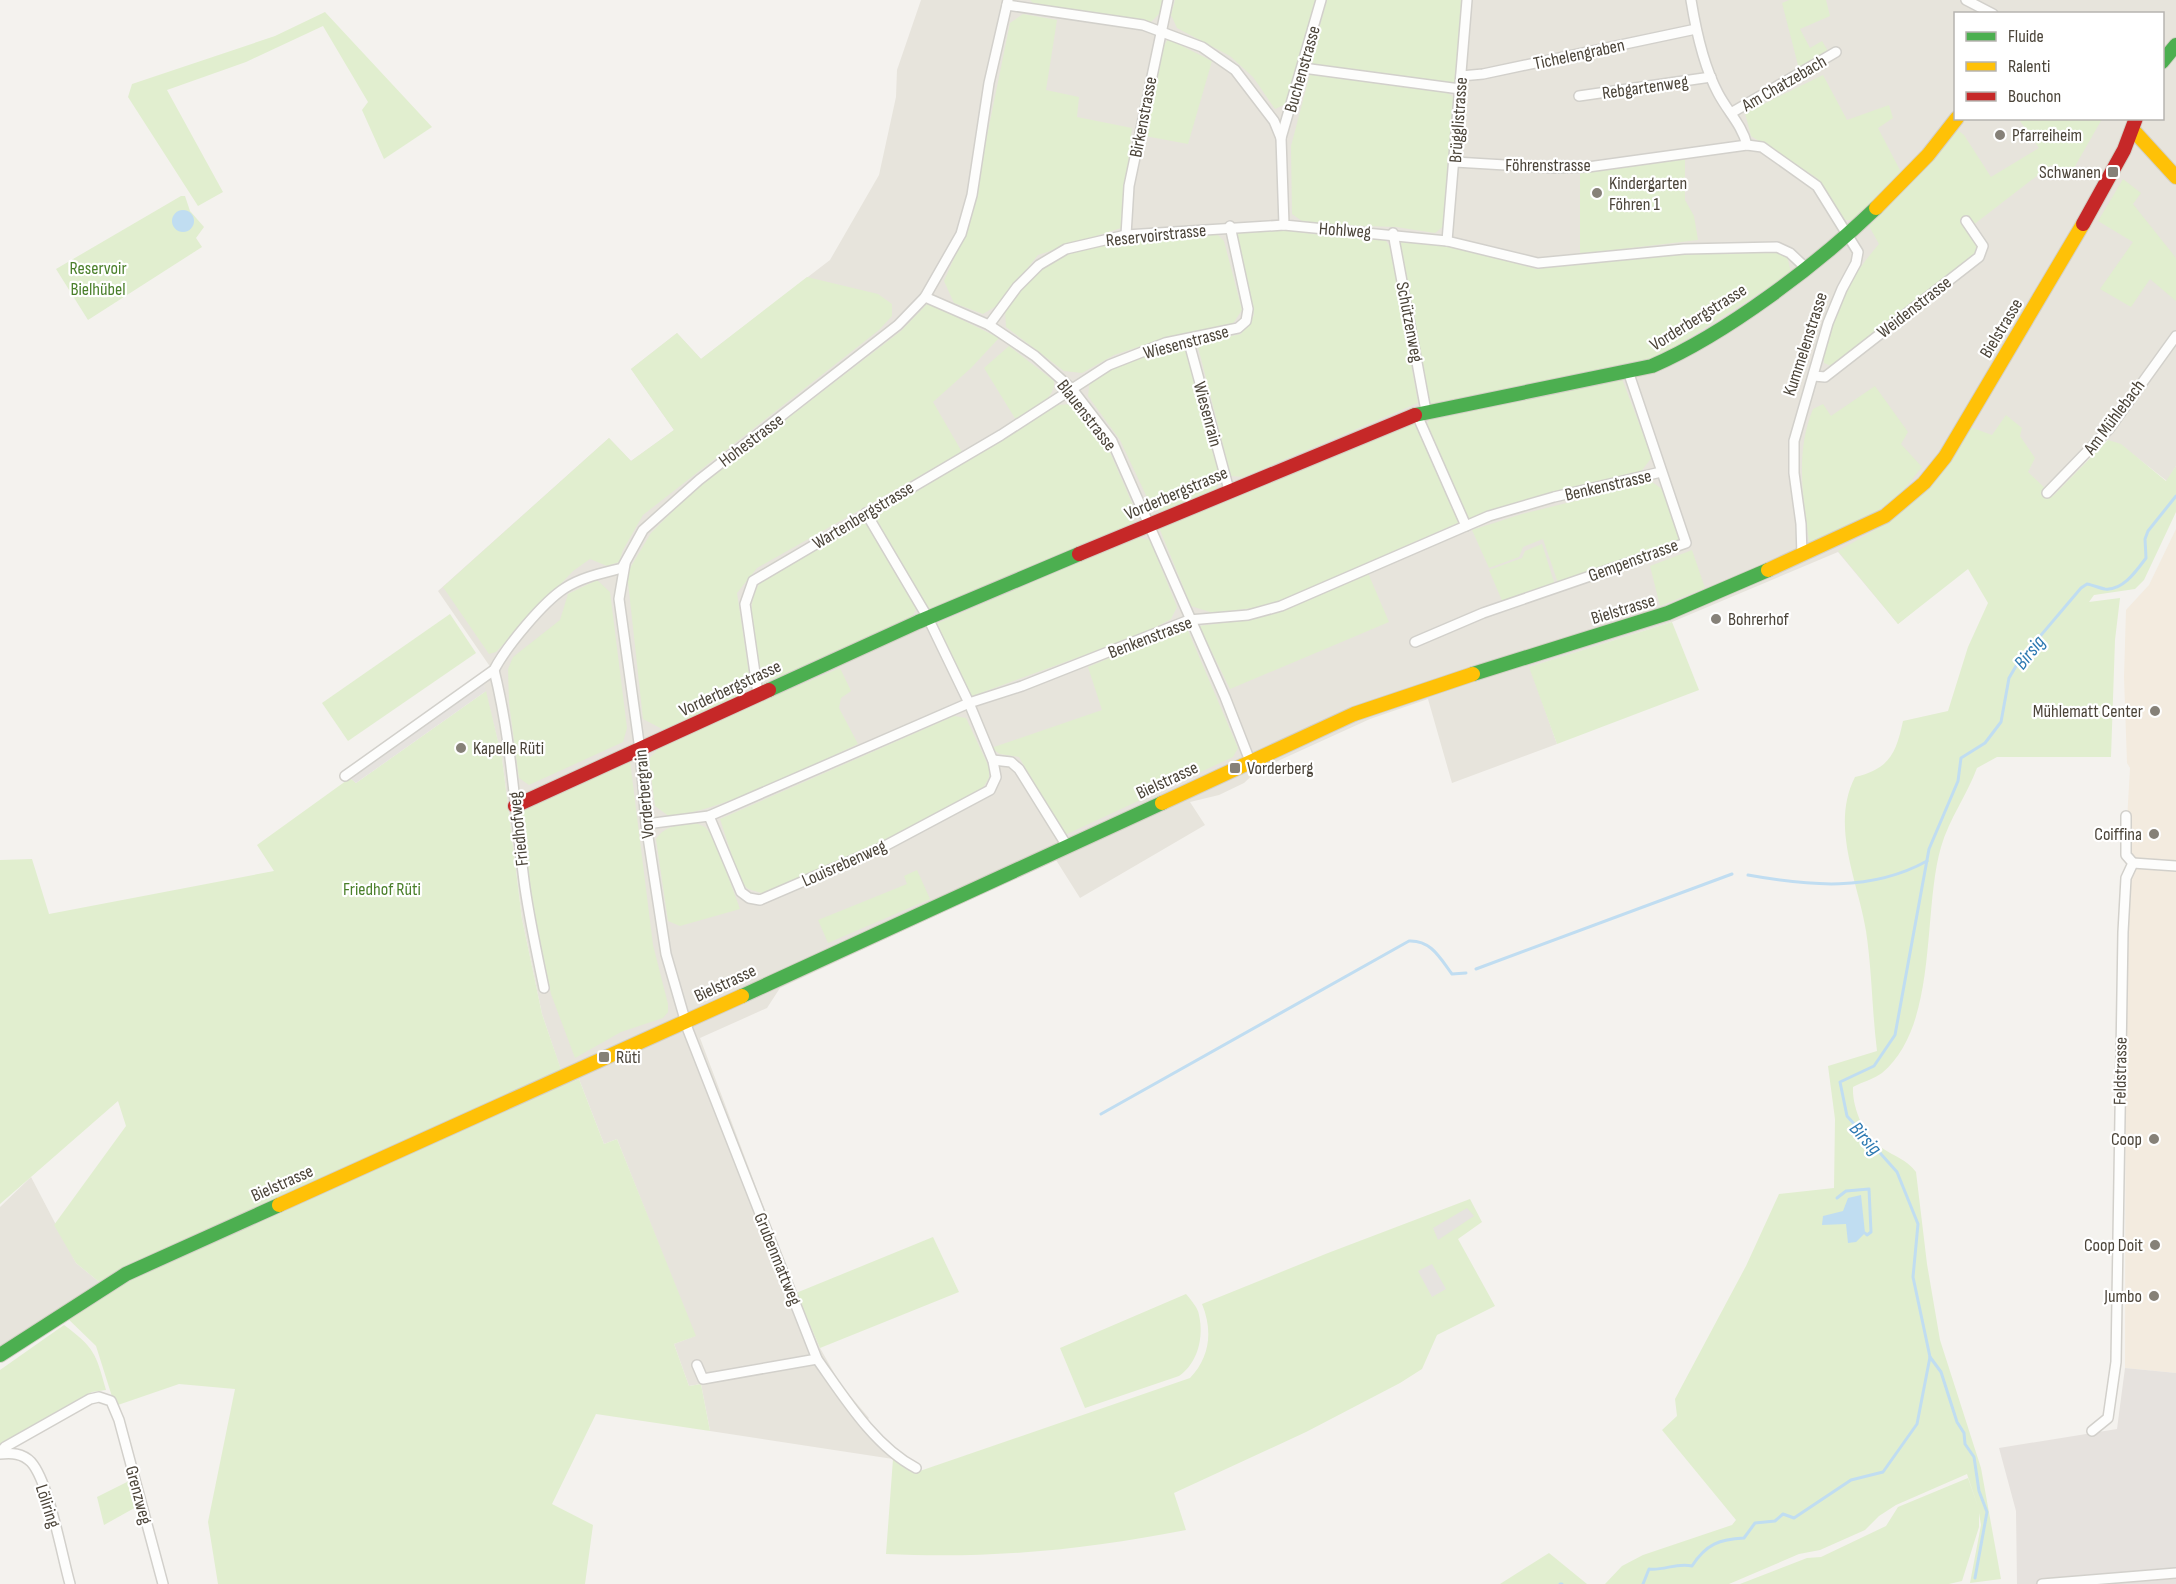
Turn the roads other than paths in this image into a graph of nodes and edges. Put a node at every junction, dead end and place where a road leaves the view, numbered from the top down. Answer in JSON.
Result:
{"nodes":[{"id":1,"x":1168,"y":0,"type":"edge"},
{"id":2,"x":1321,"y":0,"type":"edge"},
{"id":3,"x":1467,"y":0,"type":"edge"},
{"id":4,"x":1691,"y":0,"type":"edge"},
{"id":5,"x":1966,"y":0,"type":"edge"},
{"id":6,"x":1008,"y":3,"type":"edge"},
{"id":7,"x":1989,"y":12,"type":"edge"},
{"id":8,"x":1696,"y":29,"type":"junction"},
{"id":9,"x":1160,"y":31,"type":"junction"},
{"id":10,"x":2176,"y":45,"type":"edge"},
{"id":11,"x":1836,"y":52,"type":"dead end"},
{"id":12,"x":2164,"y":61,"type":"edge"},
{"id":13,"x":1303,"y":68,"type":"junction"},
{"id":14,"x":1461,"y":76,"type":"junction"},
{"id":15,"x":1711,"y":77,"type":"junction"},
{"id":16,"x":1460,"y":89,"type":"junction"},
{"id":17,"x":1580,"y":96,"type":"dead end"},
{"id":18,"x":1731,"y":114,"type":"junction"},
{"id":19,"x":1956,"y":120,"type":"edge"},
{"id":20,"x":2135,"y":124,"type":"edge"},
{"id":21,"x":1281,"y":138,"type":"junction"},
{"id":22,"x":1748,"y":145,"type":"junction"},
{"id":23,"x":1455,"y":162,"type":"junction"},
{"id":24,"x":2176,"y":177,"type":"edge"},
{"id":25,"x":1966,"y":221,"type":"dead end"},
{"id":26,"x":1284,"y":225,"type":"junction"},
{"id":27,"x":1230,"y":226,"type":"junction"},
{"id":28,"x":1393,"y":233,"type":"junction"},
{"id":29,"x":1848,"y":234,"type":"junction"},
{"id":30,"x":1126,"y":235,"type":"junction"},
{"id":31,"x":1447,"y":241,"type":"junction"},
{"id":32,"x":1806,"y":268,"type":"junction"},
{"id":33,"x":925,"y":297,"type":"junction"},
{"id":34,"x":989,"y":325,"type":"junction"},
{"id":35,"x":2176,"y":336,"type":"edge"},
{"id":36,"x":1188,"y":339,"type":"junction"},
{"id":37,"x":1628,"y":371,"type":"junction"},
{"id":38,"x":1814,"y":376,"type":"junction"},
{"id":39,"x":1072,"y":389,"type":"junction"},
{"id":40,"x":1422,"y":413,"type":"junction"},
{"id":41,"x":1660,"y":472,"type":"junction"},
{"id":42,"x":1229,"y":490,"type":"junction"},
{"id":43,"x":2047,"y":493,"type":"dead end"},
{"id":44,"x":866,"y":513,"type":"junction"},
{"id":45,"x":1149,"y":523,"type":"junction"},
{"id":46,"x":1466,"y":526,"type":"junction"},
{"id":47,"x":1802,"y":556,"type":"junction"},
{"id":48,"x":625,"y":564,"type":"junction"},
{"id":49,"x":928,"y":618,"type":"junction"},
{"id":50,"x":1189,"y":620,"type":"junction"},
{"id":51,"x":1415,"y":642,"type":"dead end"},
{"id":52,"x":494,"y":669,"type":"junction"},
{"id":53,"x":758,"y":694,"type":"junction"},
{"id":54,"x":969,"y":703,"type":"junction"},
{"id":55,"x":640,"y":750,"type":"junction"},
{"id":56,"x":993,"y":760,"type":"junction"},
{"id":57,"x":1250,"y":761,"type":"junction"},
{"id":58,"x":345,"y":776,"type":"dead end"},
{"id":59,"x":515,"y":806,"type":"junction"},
{"id":60,"x":709,"y":816,"type":"junction"},
{"id":61,"x":2126,"y":816,"type":"dead end"},
{"id":62,"x":646,"y":824,"type":"junction"},
{"id":63,"x":1067,"y":846,"type":"junction"},
{"id":64,"x":2133,"y":863,"type":"junction"},
{"id":65,"x":2176,"y":866,"type":"edge"},
{"id":66,"x":544,"y":988,"type":"dead end"},
{"id":67,"x":685,"y":1021,"type":"junction"},
{"id":68,"x":0,"y":1355,"type":"edge"},
{"id":69,"x":817,"y":1359,"type":"junction"},
{"id":70,"x":697,"y":1365,"type":"dead end"},
{"id":71,"x":2092,"y":1431,"type":"dead end"},
{"id":72,"x":0,"y":1453,"type":"edge"},
{"id":73,"x":916,"y":1468,"type":"dead end"},
{"id":74,"x":2176,"y":1573,"type":"edge"},
{"id":75,"x":70,"y":1584,"type":"edge"},
{"id":76,"x":163,"y":1584,"type":"edge"},
{"id":77,"x":2042,"y":1584,"type":"edge"}],
"edges":[{"from":1,"to":9,"type":"street","name":"Birkenstrasse"},
{"from":2,"to":13,"type":"street","name":"Buchenstrasse"},
{"from":3,"to":14,"type":"street","name":"Brügglistrasse"},
{"from":4,"to":8,"type":"street","name":"Rebgartenweg"},
{"from":5,"to":7,"type":"street"},
{"from":6,"to":9,"type":"street"},
{"from":6,"to":33,"type":"street","name":"Hohestrasse"},
{"from":8,"to":14,"type":"street","name":"Tichelengraben"},
{"from":8,"to":15,"type":"street","name":"Rebgartenweg"},
{"from":9,"to":21,"type":"street"},
{"from":9,"to":30,"type":"street","name":"Birkenstrasse"},
{"from":10,"to":12,"type":"main road"},
{"from":11,"to":18,"type":"street","name":"Am Chatzebach"},
{"from":13,"to":16,"type":"street"},
{"from":13,"to":21,"type":"street","name":"Buchenstrasse"},
{"from":14,"to":16,"type":"street","name":"Brügglistrasse"},
{"from":15,"to":17,"type":"street","name":"Rebgartenweg"},
{"from":15,"to":18,"type":"street","name":"Rebgartenweg"},
{"from":16,"to":23,"type":"street","name":"Brügglistrasse"},
{"from":18,"to":22,"type":"street","name":"Rebgartenweg"},
{"from":19,"to":29,"type":"main road"},
{"from":20,"to":24,"type":"main road"},
{"from":20,"to":47,"type":"main road","name":"Bielstrasse"},
{"from":21,"to":26,"type":"street"},
{"from":22,"to":23,"type":"street","name":"Föhrenstrasse"},
{"from":22,"to":29,"type":"street"},
{"from":23,"to":31,"type":"street","name":"Brügglistrasse"},
{"from":25,"to":38,"type":"street","name":"Weidenstrasse"},
{"from":26,"to":27,"type":"street","name":"Reservoirstrasse"},
{"from":26,"to":28,"type":"street","name":"Hohlweg"},
{"from":27,"to":30,"type":"street","name":"Reservoirstrasse"},
{"from":27,"to":36,"type":"street","name":"Wiesenstrasse"},
{"from":28,"to":31,"type":"street","name":"Hohlweg"},
{"from":28,"to":40,"type":"street","name":"Schützenweg"},
{"from":29,"to":32,"type":"main road","name":"Vorderbergstrasse"},
{"from":29,"to":38,"type":"street","name":"Kummelenstrasse"},
{"from":30,"to":34,"type":"street","name":"Reservoirstrasse"},
{"from":31,"to":32,"type":"street","name":"Hohlweg"},
{"from":32,"to":37,"type":"main road","name":"Vorderbergstrasse"},
{"from":33,"to":34,"type":"street","name":"Blauenstrasse"},
{"from":33,"to":48,"type":"street","name":"Hohestrasse"},
{"from":34,"to":39,"type":"street","name":"Blauenstrasse"},
{"from":35,"to":43,"type":"street","name":"Am Mühlebach"},
{"from":36,"to":39,"type":"street","name":"Wiesenstrasse"},
{"from":36,"to":42,"type":"street","name":"Wiesenrain"},
{"from":37,"to":40,"type":"main road","name":"Vorderbergstrasse"},
{"from":37,"to":41,"type":"street","name":"Gempenstrasse"},
{"from":38,"to":47,"type":"street","name":"Kummelenstrasse"},
{"from":39,"to":44,"type":"street","name":"Wartenbergstrasse"},
{"from":39,"to":45,"type":"street","name":"Blauenstrasse"},
{"from":40,"to":42,"type":"main road","name":"Vorderbergstrasse"},
{"from":40,"to":46,"type":"street","name":"Schützenweg"},
{"from":41,"to":46,"type":"street","name":"Benkenstrasse"},
{"from":41,"to":51,"type":"street","name":"Gempenstrasse"},
{"from":42,"to":45,"type":"main road","name":"Vorderbergstrasse"},
{"from":44,"to":49,"type":"street","name":"Louisrebenweg"},
{"from":44,"to":53,"type":"street","name":"Wartenbergstrasse"},
{"from":45,"to":49,"type":"main road","name":"Vorderbergstrasse"},
{"from":45,"to":50,"type":"street","name":"Blauenstrasse"},
{"from":46,"to":50,"type":"street","name":"Benkenstrasse"},
{"from":47,"to":57,"type":"main road","name":"Bielstrasse"},
{"from":48,"to":52,"type":"street"},
{"from":48,"to":55,"type":"street","name":"Vorderbergrain"},
{"from":49,"to":53,"type":"main road","name":"Vorderbergstrasse"},
{"from":49,"to":54,"type":"street","name":"Louisrebenweg"},
{"from":50,"to":54,"type":"street","name":"Benkenstrasse"},
{"from":50,"to":57,"type":"street","name":"Blauenstrasse"},
{"from":52,"to":58,"type":"street"},
{"from":52,"to":59,"type":"street","name":"Friedhofweg"},
{"from":53,"to":55,"type":"main road","name":"Vorderbergstrasse"},
{"from":54,"to":56,"type":"street","name":"Louisrebenweg"},
{"from":54,"to":60,"type":"street","name":"Benkenstrasse"},
{"from":55,"to":59,"type":"main road","name":"Vorderbergstrasse"},
{"from":55,"to":62,"type":"street","name":"Vorderbergrain"},
{"from":56,"to":60,"type":"street","name":"Louisrebenweg"},
{"from":56,"to":63,"type":"street"},
{"from":57,"to":63,"type":"main road","name":"Bielstrasse"},
{"from":59,"to":66,"type":"street","name":"Friedhofweg"},
{"from":60,"to":62,"type":"street","name":"Benkenstrasse"},
{"from":61,"to":64,"type":"street","name":"Feldstrasse"},
{"from":62,"to":67,"type":"street","name":"Vorderbergrain"},
{"from":63,"to":67,"type":"main road","name":"Bielstrasse"},
{"from":64,"to":65,"type":"street"},
{"from":64,"to":71,"type":"street","name":"Feldstrasse"},
{"from":67,"to":68,"type":"main road","name":"Bielstrasse"},
{"from":67,"to":69,"type":"street","name":"Grubenmattweg"},
{"from":69,"to":70,"type":"street"},
{"from":69,"to":73,"type":"street","name":"Grubenmattweg"},
{"from":72,"to":75,"type":"street","name":"Löliring"},
{"from":72,"to":76,"type":"street","name":"Grenzweg"},
{"from":74,"to":77,"type":"street"}]}
